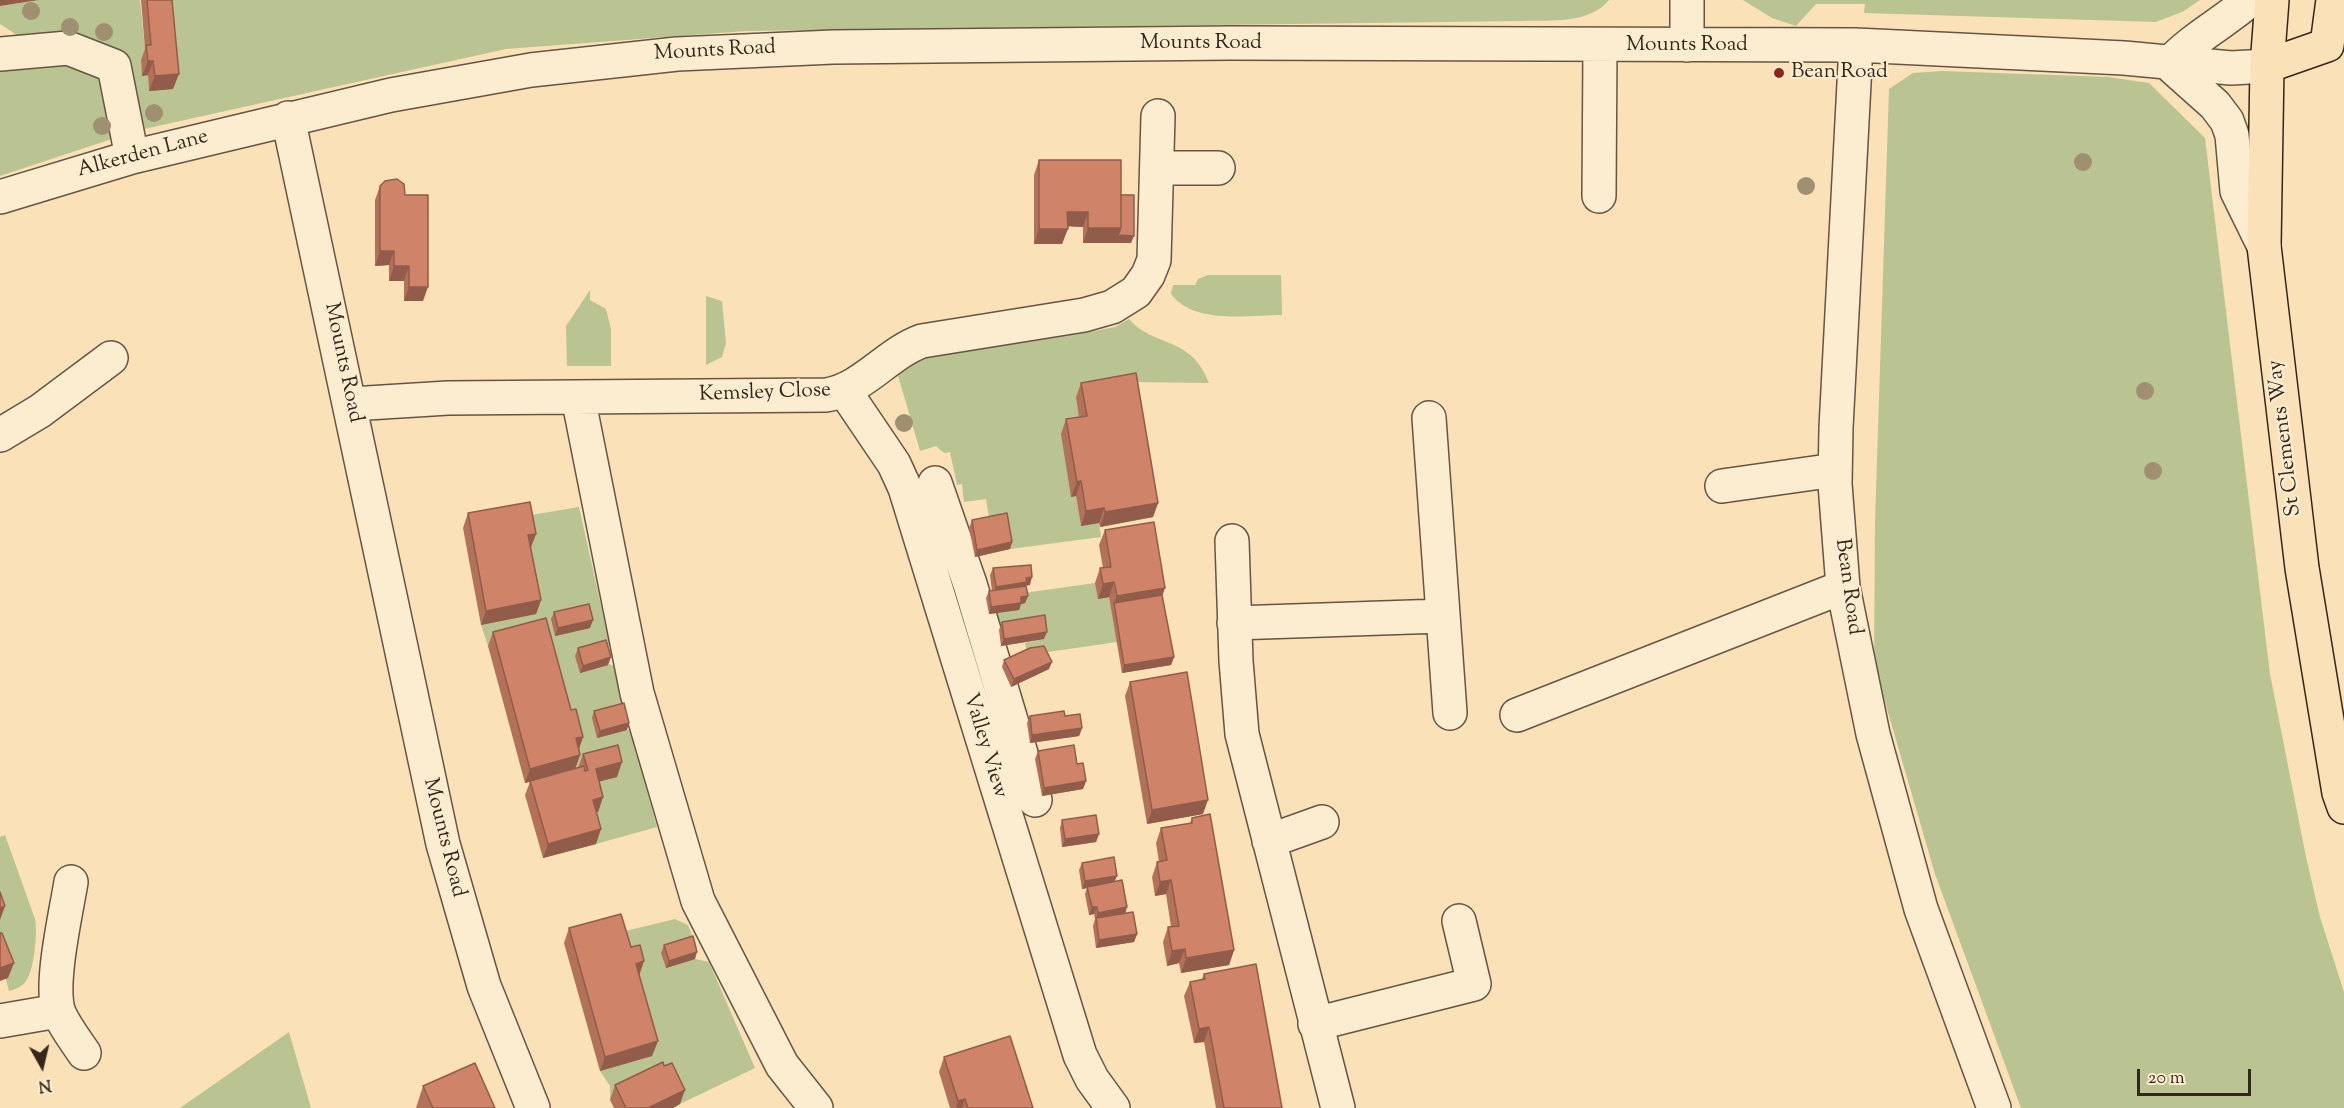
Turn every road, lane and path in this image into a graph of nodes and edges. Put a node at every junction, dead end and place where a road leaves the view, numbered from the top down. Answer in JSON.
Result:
{"nodes":[{"id":1,"x":1687,"y":0,"type":"edge"},
{"id":2,"x":2250,"y":0,"type":"edge"},
{"id":3,"x":2272,"y":0,"type":"edge"},
{"id":4,"x":2333,"y":0,"type":"edge"},
{"id":5,"x":1687,"y":45,"type":"junction"},
{"id":6,"x":1856,"y":45,"type":"junction"},
{"id":7,"x":1600,"y":46,"type":"junction"},
{"id":8,"x":0,"y":54,"type":"edge"},
{"id":9,"x":2169,"y":64,"type":"junction"},
{"id":10,"x":2266,"y":66,"type":"junction"},
{"id":11,"x":1158,"y":116,"type":"dead end"},
{"id":12,"x":288,"y":118,"type":"junction"},
{"id":13,"x":132,"y":157,"type":"junction"},
{"id":14,"x":1157,"y":168,"type":"junction"},
{"id":15,"x":1218,"y":168,"type":"dead end"},
{"id":16,"x":1599,"y":196,"type":"dead end"},
{"id":17,"x":0,"y":197,"type":"edge"},
{"id":18,"x":2264,"y":246,"type":"junction"},
{"id":19,"x":111,"y":358,"type":"dead end"},
{"id":20,"x":844,"y":390,"type":"junction"},
{"id":21,"x":578,"y":398,"type":"junction"},
{"id":22,"x":351,"y":404,"type":"junction"},
{"id":23,"x":1429,"y":418,"type":"dead end"},
{"id":24,"x":0,"y":435,"type":"edge"},
{"id":25,"x":1835,"y":470,"type":"junction"},
{"id":26,"x":935,"y":483,"type":"dead end"},
{"id":27,"x":1722,"y":486,"type":"dead end"},
{"id":28,"x":1232,"y":541,"type":"dead end"},
{"id":29,"x":1843,"y":587,"type":"junction"},
{"id":30,"x":1441,"y":616,"type":"junction"},
{"id":31,"x":1234,"y":623,"type":"junction"},
{"id":32,"x":1450,"y":713,"type":"dead end"},
{"id":33,"x":1517,"y":715,"type":"dead end"},
{"id":34,"x":1005,"y":761,"type":"junction"},
{"id":35,"x":1035,"y":800,"type":"dead end"},
{"id":36,"x":2344,"y":807,"type":"edge"},
{"id":37,"x":1322,"y":822,"type":"dead end"},
{"id":38,"x":1269,"y":840,"type":"junction"},
{"id":39,"x":71,"y":882,"type":"dead end"},
{"id":40,"x":1459,"y":921,"type":"dead end"},
{"id":41,"x":58,"y":1011,"type":"junction"},
{"id":42,"x":0,"y":1021,"type":"edge"},
{"id":43,"x":1315,"y":1024,"type":"junction"},
{"id":44,"x":84,"y":1053,"type":"dead end"},
{"id":45,"x":533,"y":1108,"type":"edge"},
{"id":46,"x":816,"y":1108,"type":"edge"},
{"id":47,"x":1113,"y":1108,"type":"edge"},
{"id":48,"x":1338,"y":1108,"type":"edge"},
{"id":49,"x":1994,"y":1108,"type":"edge"}],
"edges":[{"from":1,"to":5,"type":"street"},
{"from":2,"to":9,"type":"street"},
{"from":3,"to":10,"type":"main road","name":"St Clements Way"},
{"from":4,"to":10,"type":"main road"},
{"from":5,"to":6,"type":"street","name":"Mounts Road"},
{"from":5,"to":7,"type":"street","name":"Mounts Road"},
{"from":6,"to":9,"type":"street","name":"Mounts Road"},
{"from":6,"to":25,"type":"street","name":"Bean Road"},
{"from":7,"to":12,"type":"street","name":"Mounts Road"},
{"from":7,"to":16,"type":"street"},
{"from":8,"to":13,"type":"street"},
{"from":9,"to":10,"type":"street","name":"Mounts Road"},
{"from":9,"to":18,"type":"street"},
{"from":10,"to":18,"type":"main road","name":"St Clements Way"},
{"from":11,"to":14,"type":"street","name":"Kemsley Close"},
{"from":12,"to":13,"type":"street","name":"Alkerden Lane"},
{"from":12,"to":22,"type":"street","name":"Mounts Road"},
{"from":13,"to":17,"type":"street","name":"Alkerden Lane"},
{"from":14,"to":15,"type":"street"},
{"from":14,"to":20,"type":"street","name":"Kemsley Close"},
{"from":18,"to":36,"type":"main road","name":"St Clements Way"},
{"from":19,"to":24,"type":"street"},
{"from":20,"to":21,"type":"street","name":"Kemsley Close"},
{"from":20,"to":34,"type":"street","name":"Valley View"},
{"from":21,"to":22,"type":"street","name":"Kemsley Close"},
{"from":21,"to":46,"type":"street"},
{"from":22,"to":45,"type":"street","name":"Mounts Road"},
{"from":23,"to":30,"type":"street"},
{"from":25,"to":27,"type":"street"},
{"from":25,"to":29,"type":"street","name":"Bean Road"},
{"from":26,"to":34,"type":"street"},
{"from":28,"to":31,"type":"street"},
{"from":29,"to":33,"type":"street"},
{"from":29,"to":49,"type":"street","name":"Bean Road"},
{"from":30,"to":31,"type":"street"},
{"from":30,"to":32,"type":"street"},
{"from":31,"to":38,"type":"street"},
{"from":34,"to":35,"type":"street"},
{"from":34,"to":47,"type":"street","name":"Valley View"},
{"from":37,"to":38,"type":"street"},
{"from":38,"to":43,"type":"street"},
{"from":39,"to":41,"type":"street"},
{"from":40,"to":43,"type":"street"},
{"from":41,"to":42,"type":"street"},
{"from":41,"to":44,"type":"street"},
{"from":43,"to":48,"type":"street"}]}
